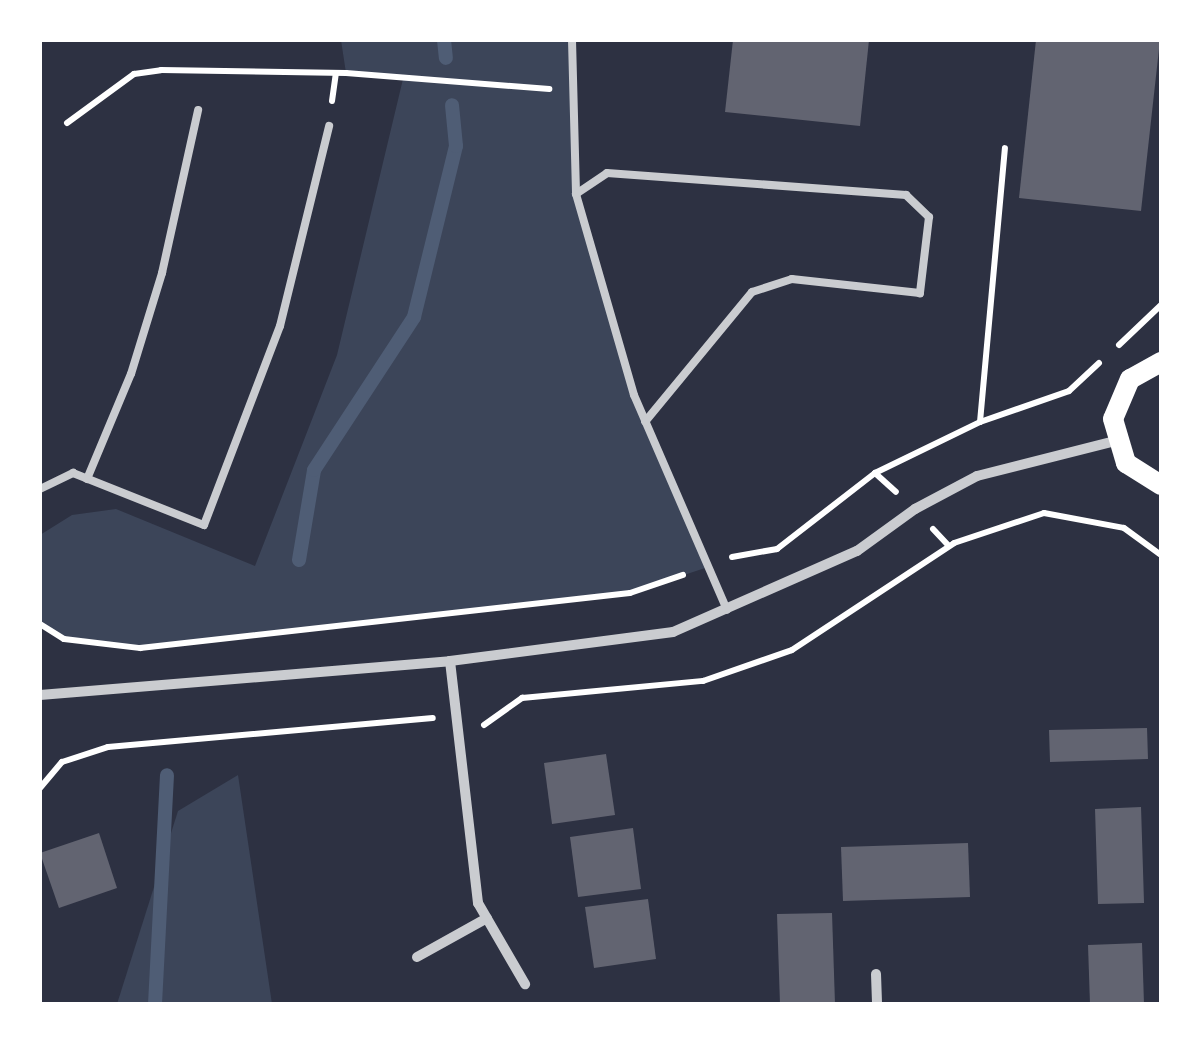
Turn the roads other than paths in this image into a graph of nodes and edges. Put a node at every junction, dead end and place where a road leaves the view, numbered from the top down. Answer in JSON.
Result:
{"nodes":[{"id":1,"x":572,"y":40,"type":"edge"},
{"id":2,"x":198,"y":110,"type":"dead end"},
{"id":3,"x":328,"y":126,"type":"dead end"},
{"id":4,"x":576,"y":194,"type":"junction"},
{"id":5,"x":1161,"y":362,"type":"edge"},
{"id":6,"x":645,"y":422,"type":"junction"},
{"id":7,"x":1114,"y":441,"type":"junction"},
{"id":8,"x":87,"y":479,"type":"junction"},
{"id":9,"x":1161,"y":485,"type":"edge"},
{"id":10,"x":40,"y":488,"type":"edge"},
{"id":11,"x":726,"y":610,"type":"junction"},
{"id":12,"x":450,"y":661,"type":"junction"},
{"id":13,"x":40,"y":695,"type":"edge"},
{"id":14,"x":487,"y":918,"type":"junction"},
{"id":15,"x":417,"y":956,"type":"dead end"},
{"id":16,"x":876,"y":974,"type":"dead end"},
{"id":17,"x":525,"y":984,"type":"dead end"},
{"id":18,"x":877,"y":1004,"type":"edge"}],
"edges":[{"from":1,"to":4,"type":"lane"},
{"from":2,"to":8,"type":"lane"},
{"from":3,"to":8,"type":"lane"},
{"from":4,"to":6,"type":"lane"},
{"from":4,"to":6,"type":"lane"},
{"from":5,"to":7,"type":"main road"},
{"from":6,"to":11,"type":"lane"},
{"from":7,"to":9,"type":"main road"},
{"from":7,"to":11,"type":"street"},
{"from":8,"to":10,"type":"lane"},
{"from":11,"to":12,"type":"street"},
{"from":12,"to":13,"type":"street"},
{"from":12,"to":14,"type":"street"},
{"from":14,"to":15,"type":"street"},
{"from":14,"to":17,"type":"street"},
{"from":16,"to":18,"type":"street"}]}
